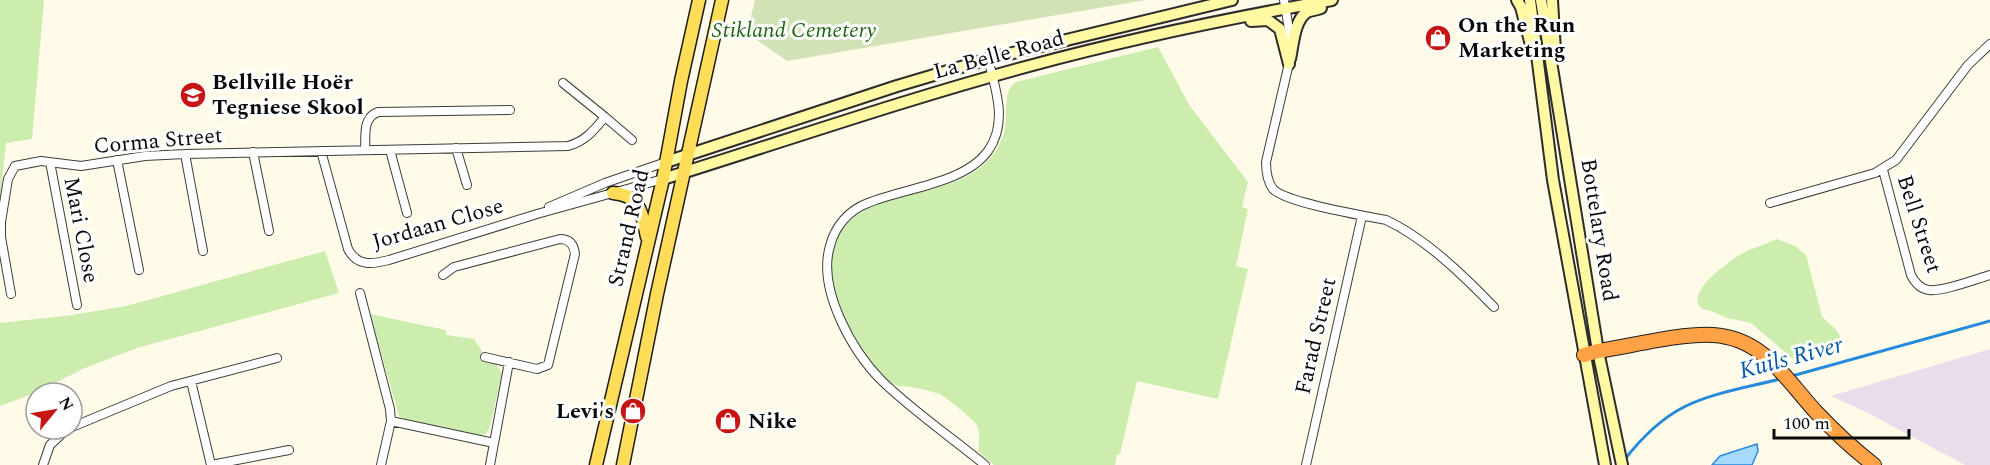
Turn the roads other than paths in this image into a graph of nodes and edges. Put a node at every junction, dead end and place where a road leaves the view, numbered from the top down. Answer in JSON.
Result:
{"nodes":[{"id":1,"x":699,"y":0,"type":"edge"},
{"id":2,"x":722,"y":0,"type":"edge"},
{"id":3,"x":1232,"y":0,"type":"edge"},
{"id":4,"x":1332,"y":0,"type":"edge"},
{"id":5,"x":1337,"y":0,"type":"edge"},
{"id":6,"x":1517,"y":0,"type":"edge"},
{"id":7,"x":1530,"y":0,"type":"edge"},
{"id":8,"x":1541,"y":0,"type":"edge"},
{"id":9,"x":1552,"y":0,"type":"edge"},
{"id":10,"x":1285,"y":4,"type":"edge"},
{"id":11,"x":1234,"y":18,"type":"junction"},
{"id":12,"x":1990,"y":45,"type":"edge"},
{"id":13,"x":988,"y":59,"type":"junction"},
{"id":14,"x":1289,"y":62,"type":"junction"},
{"id":15,"x":1554,"y":75,"type":"junction"},
{"id":16,"x":992,"y":76,"type":"junction"},
{"id":17,"x":1540,"y":77,"type":"junction"},
{"id":18,"x":563,"y":83,"type":"dead end"},
{"id":19,"x":510,"y":110,"type":"dead end"},
{"id":20,"x":605,"y":117,"type":"junction"},
{"id":21,"x":632,"y":140,"type":"dead end"},
{"id":22,"x":456,"y":148,"type":"junction"},
{"id":23,"x":365,"y":150,"type":"junction"},
{"id":24,"x":390,"y":150,"type":"junction"},
{"id":25,"x":321,"y":151,"type":"junction"},
{"id":26,"x":253,"y":153,"type":"junction"},
{"id":27,"x":689,"y":153,"type":"junction"},
{"id":28,"x":185,"y":154,"type":"junction"},
{"id":29,"x":117,"y":160,"type":"junction"},
{"id":30,"x":50,"y":162,"type":"junction"},
{"id":31,"x":666,"y":162,"type":"junction"},
{"id":32,"x":1883,"y":170,"type":"junction"},
{"id":33,"x":684,"y":173,"type":"junction"},
{"id":34,"x":663,"y":179,"type":"junction"},
{"id":35,"x":467,"y":185,"type":"dead end"},
{"id":36,"x":613,"y":193,"type":"junction"},
{"id":37,"x":1770,"y":203,"type":"dead end"},
{"id":38,"x":407,"y":213,"type":"dead end"},
{"id":39,"x":537,"y":214,"type":"junction"},
{"id":40,"x":1362,"y":216,"type":"junction"},
{"id":41,"x":269,"y":231,"type":"dead end"},
{"id":42,"x":648,"y":242,"type":"junction"},
{"id":43,"x":203,"y":250,"type":"dead end"},
{"id":44,"x":139,"y":270,"type":"dead end"},
{"id":45,"x":443,"y":275,"type":"dead end"},
{"id":46,"x":1990,"y":275,"type":"edge"},
{"id":47,"x":360,"y":293,"type":"dead end"},
{"id":48,"x":11,"y":294,"type":"dead end"},
{"id":49,"x":77,"y":305,"type":"dead end"},
{"id":50,"x":1494,"y":307,"type":"dead end"},
{"id":51,"x":1598,"y":351,"type":"junction"},
{"id":52,"x":1584,"y":355,"type":"junction"},
{"id":53,"x":485,"y":357,"type":"dead end"},
{"id":54,"x":277,"y":358,"type":"dead end"},
{"id":55,"x":509,"y":362,"type":"junction"},
{"id":56,"x":191,"y":381,"type":"junction"},
{"id":57,"x":391,"y":421,"type":"junction"},
{"id":58,"x":84,"y":422,"type":"edge"},
{"id":59,"x":54,"y":441,"type":"edge"},
{"id":60,"x":494,"y":443,"type":"junction"},
{"id":61,"x":289,"y":450,"type":"dead end"},
{"id":62,"x":44,"y":465,"type":"edge"},
{"id":63,"x":211,"y":465,"type":"edge"},
{"id":64,"x":381,"y":465,"type":"edge"},
{"id":65,"x":490,"y":465,"type":"edge"},
{"id":66,"x":596,"y":465,"type":"edge"},
{"id":67,"x":623,"y":465,"type":"edge"},
{"id":68,"x":985,"y":465,"type":"edge"},
{"id":69,"x":1306,"y":465,"type":"edge"},
{"id":70,"x":1605,"y":465,"type":"edge"},
{"id":71,"x":1622,"y":465,"type":"edge"},
{"id":72,"x":1874,"y":465,"type":"edge"}],
"edges":[{"from":1,"to":31,"type":"main road","name":"Strand Road"},
{"from":2,"to":27,"type":"main road","name":"Strand Road"},
{"from":3,"to":13,"type":"main road","name":"La Belle Road"},
{"from":4,"to":10,"type":"main road","name":"La Belle Road"},
{"from":5,"to":14,"type":"main road"},
{"from":6,"to":17,"type":"main road"},
{"from":7,"to":17,"type":"main road","name":"Bottelary Road"},
{"from":8,"to":15,"type":"main road","name":"Bottelary Road"},
{"from":9,"to":15,"type":"main road"},
{"from":10,"to":11,"type":"main road","name":"La Belle Road"},
{"from":10,"to":14,"type":"street"},
{"from":11,"to":14,"type":"main road"},
{"from":11,"to":16,"type":"main road","name":"La Belle Road"},
{"from":12,"to":32,"type":"street"},
{"from":13,"to":16,"type":"street"},
{"from":13,"to":27,"type":"main road","name":"La Belle Road"},
{"from":14,"to":40,"type":"street"},
{"from":15,"to":51,"type":"main road","name":"Bottelary Road"},
{"from":16,"to":33,"type":"main road","name":"La Belle Road"},
{"from":16,"to":68,"type":"street"},
{"from":17,"to":52,"type":"main road","name":"Bottelary Road"},
{"from":18,"to":20,"type":"street"},
{"from":19,"to":23,"type":"street"},
{"from":20,"to":21,"type":"street"},
{"from":20,"to":22,"type":"street","name":"Corma Street"},
{"from":22,"to":24,"type":"street","name":"Corma Street"},
{"from":22,"to":35,"type":"street"},
{"from":23,"to":24,"type":"street","name":"Corma Street"},
{"from":23,"to":25,"type":"street","name":"Corma Street"},
{"from":24,"to":38,"type":"street"},
{"from":25,"to":26,"type":"street","name":"Corma Street"},
{"from":25,"to":39,"type":"street","name":"Jordaan Close"},
{"from":26,"to":28,"type":"street","name":"Corma Street"},
{"from":26,"to":41,"type":"street"},
{"from":27,"to":31,"type":"main road","name":"La Belle Road"},
{"from":27,"to":33,"type":"main road","name":"Strand Road"},
{"from":28,"to":29,"type":"street","name":"Corma Street"},
{"from":28,"to":43,"type":"street"},
{"from":29,"to":30,"type":"street","name":"Corma Street"},
{"from":29,"to":44,"type":"street"},
{"from":30,"to":48,"type":"street","name":"Corma Street"},
{"from":30,"to":49,"type":"street","name":"Mari Close"},
{"from":31,"to":34,"type":"main road","name":"Strand Road"},
{"from":31,"to":39,"type":"street","name":"Jordaan Close"},
{"from":32,"to":37,"type":"street"},
{"from":32,"to":46,"type":"street","name":"Bell Street"},
{"from":33,"to":34,"type":"main road","name":"La Belle Road"},
{"from":33,"to":67,"type":"main road","name":"Strand Road"},
{"from":34,"to":36,"type":"street","name":"Jordaan Close"},
{"from":34,"to":42,"type":"main road","name":"Strand Road"},
{"from":36,"to":39,"type":"street","name":"Jordaan Close"},
{"from":36,"to":42,"type":"main road"},
{"from":40,"to":50,"type":"street"},
{"from":40,"to":69,"type":"street","name":"Farad Street"},
{"from":42,"to":66,"type":"main road","name":"Strand Road"},
{"from":45,"to":55,"type":"street"},
{"from":47,"to":57,"type":"street"},
{"from":51,"to":52,"type":"highway"},
{"from":51,"to":71,"type":"main road","name":"Bottelary Road"},
{"from":51,"to":72,"type":"highway"},
{"from":52,"to":70,"type":"main road","name":"Bottelary Road"},
{"from":53,"to":55,"type":"street"},
{"from":54,"to":56,"type":"street"},
{"from":55,"to":60,"type":"street"},
{"from":56,"to":58,"type":"street"},
{"from":56,"to":63,"type":"street"},
{"from":57,"to":60,"type":"street"},
{"from":57,"to":64,"type":"street"},
{"from":59,"to":62,"type":"street"},
{"from":60,"to":65,"type":"street"},
{"from":61,"to":63,"type":"street"}]}
